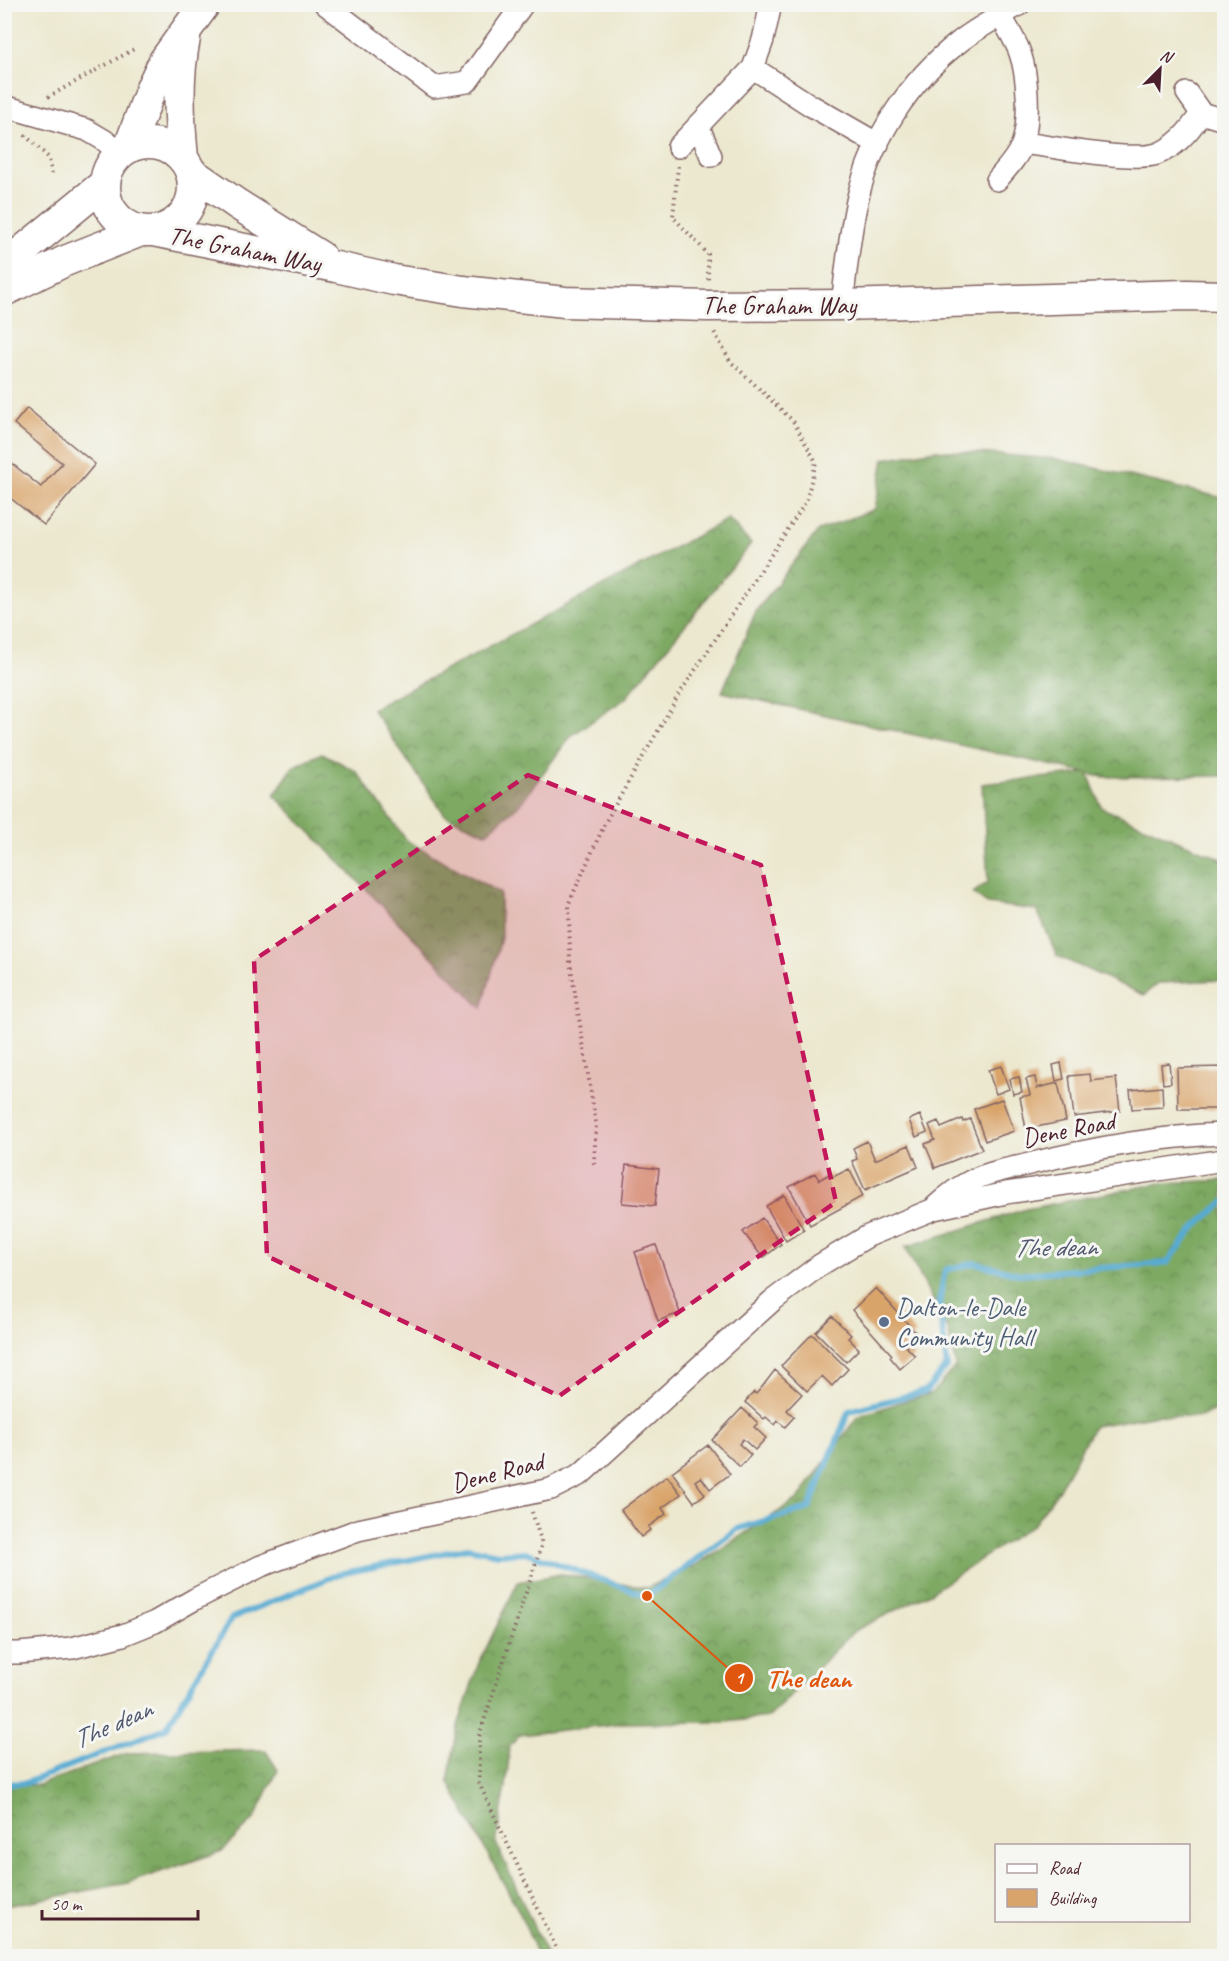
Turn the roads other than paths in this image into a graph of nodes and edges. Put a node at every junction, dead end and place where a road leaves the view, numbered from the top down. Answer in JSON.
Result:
{"nodes":[{"id":1,"x":205,"y":4,"type":"edge"},
{"id":2,"x":325,"y":4,"type":"edge"},
{"id":3,"x":523,"y":4,"type":"edge"},
{"id":4,"x":771,"y":4,"type":"edge"},
{"id":5,"x":1020,"y":4,"type":"edge"},
{"id":6,"x":1001,"y":16,"type":"junction"},
{"id":7,"x":186,"y":32,"type":"junction"},
{"id":8,"x":753,"y":68,"type":"junction"},
{"id":9,"x":1187,"y":93,"type":"dead end"},
{"id":10,"x":1201,"y":113,"type":"junction"},
{"id":11,"x":15,"y":116,"type":"edge"},
{"id":12,"x":1224,"y":120,"type":"edge"},
{"id":13,"x":698,"y":125,"type":"junction"},
{"id":14,"x":1023,"y":143,"type":"junction"},
{"id":15,"x":878,"y":144,"type":"junction"},
{"id":16,"x":678,"y":147,"type":"road end"},
{"id":17,"x":124,"y":150,"type":"junction"},
{"id":18,"x":711,"y":156,"type":"dead end"},
{"id":19,"x":187,"y":165,"type":"junction"},
{"id":20,"x":997,"y":180,"type":"dead end"},
{"id":21,"x":104,"y":184,"type":"junction"},
{"id":22,"x":147,"y":231,"type":"junction"},
{"id":23,"x":4,"y":266,"type":"edge"},
{"id":24,"x":336,"y":267,"type":"junction"},
{"id":25,"x":4,"y":291,"type":"edge"},
{"id":26,"x":1224,"y":296,"type":"edge"},
{"id":27,"x":842,"y":305,"type":"junction"},
{"id":28,"x":1224,"y":1134,"type":"edge"},
{"id":29,"x":1224,"y":1160,"type":"edge"},
{"id":30,"x":934,"y":1209,"type":"junction"},
{"id":31,"x":4,"y":1653,"type":"edge"}],
"edges":[{"from":1,"to":7,"type":"main road"},
{"from":2,"to":3,"type":"street"},
{"from":4,"to":8,"type":"street"},
{"from":5,"to":6,"type":"street"},
{"from":6,"to":14,"type":"street"},
{"from":6,"to":15,"type":"street"},
{"from":7,"to":17,"type":"main road"},
{"from":7,"to":19,"type":"main road"},
{"from":8,"to":13,"type":"street"},
{"from":8,"to":15,"type":"street"},
{"from":9,"to":10,"type":"street"},
{"from":10,"to":12,"type":"street"},
{"from":10,"to":14,"type":"street"},
{"from":11,"to":17,"type":"street"},
{"from":13,"to":16,"type":"street"},
{"from":13,"to":18,"type":"street"},
{"from":14,"to":20,"type":"street"},
{"from":15,"to":27,"type":"street"},
{"from":17,"to":19,"type":"main road"},
{"from":17,"to":21,"type":"main road"},
{"from":19,"to":22,"type":"main road"},
{"from":19,"to":24,"type":"main road","name":"The Graham Way"},
{"from":21,"to":22,"type":"main road"},
{"from":21,"to":23,"type":"main road"},
{"from":22,"to":24,"type":"main road","name":"The Graham Way"},
{"from":22,"to":25,"type":"main road"},
{"from":24,"to":27,"type":"main road","name":"The Graham Way"},
{"from":26,"to":27,"type":"main road","name":"The Graham Way"},
{"from":28,"to":30,"type":"street","name":"Dene Road"},
{"from":29,"to":30,"type":"street","name":"Dene Road"},
{"from":30,"to":31,"type":"street","name":"Dene Road"}]}
